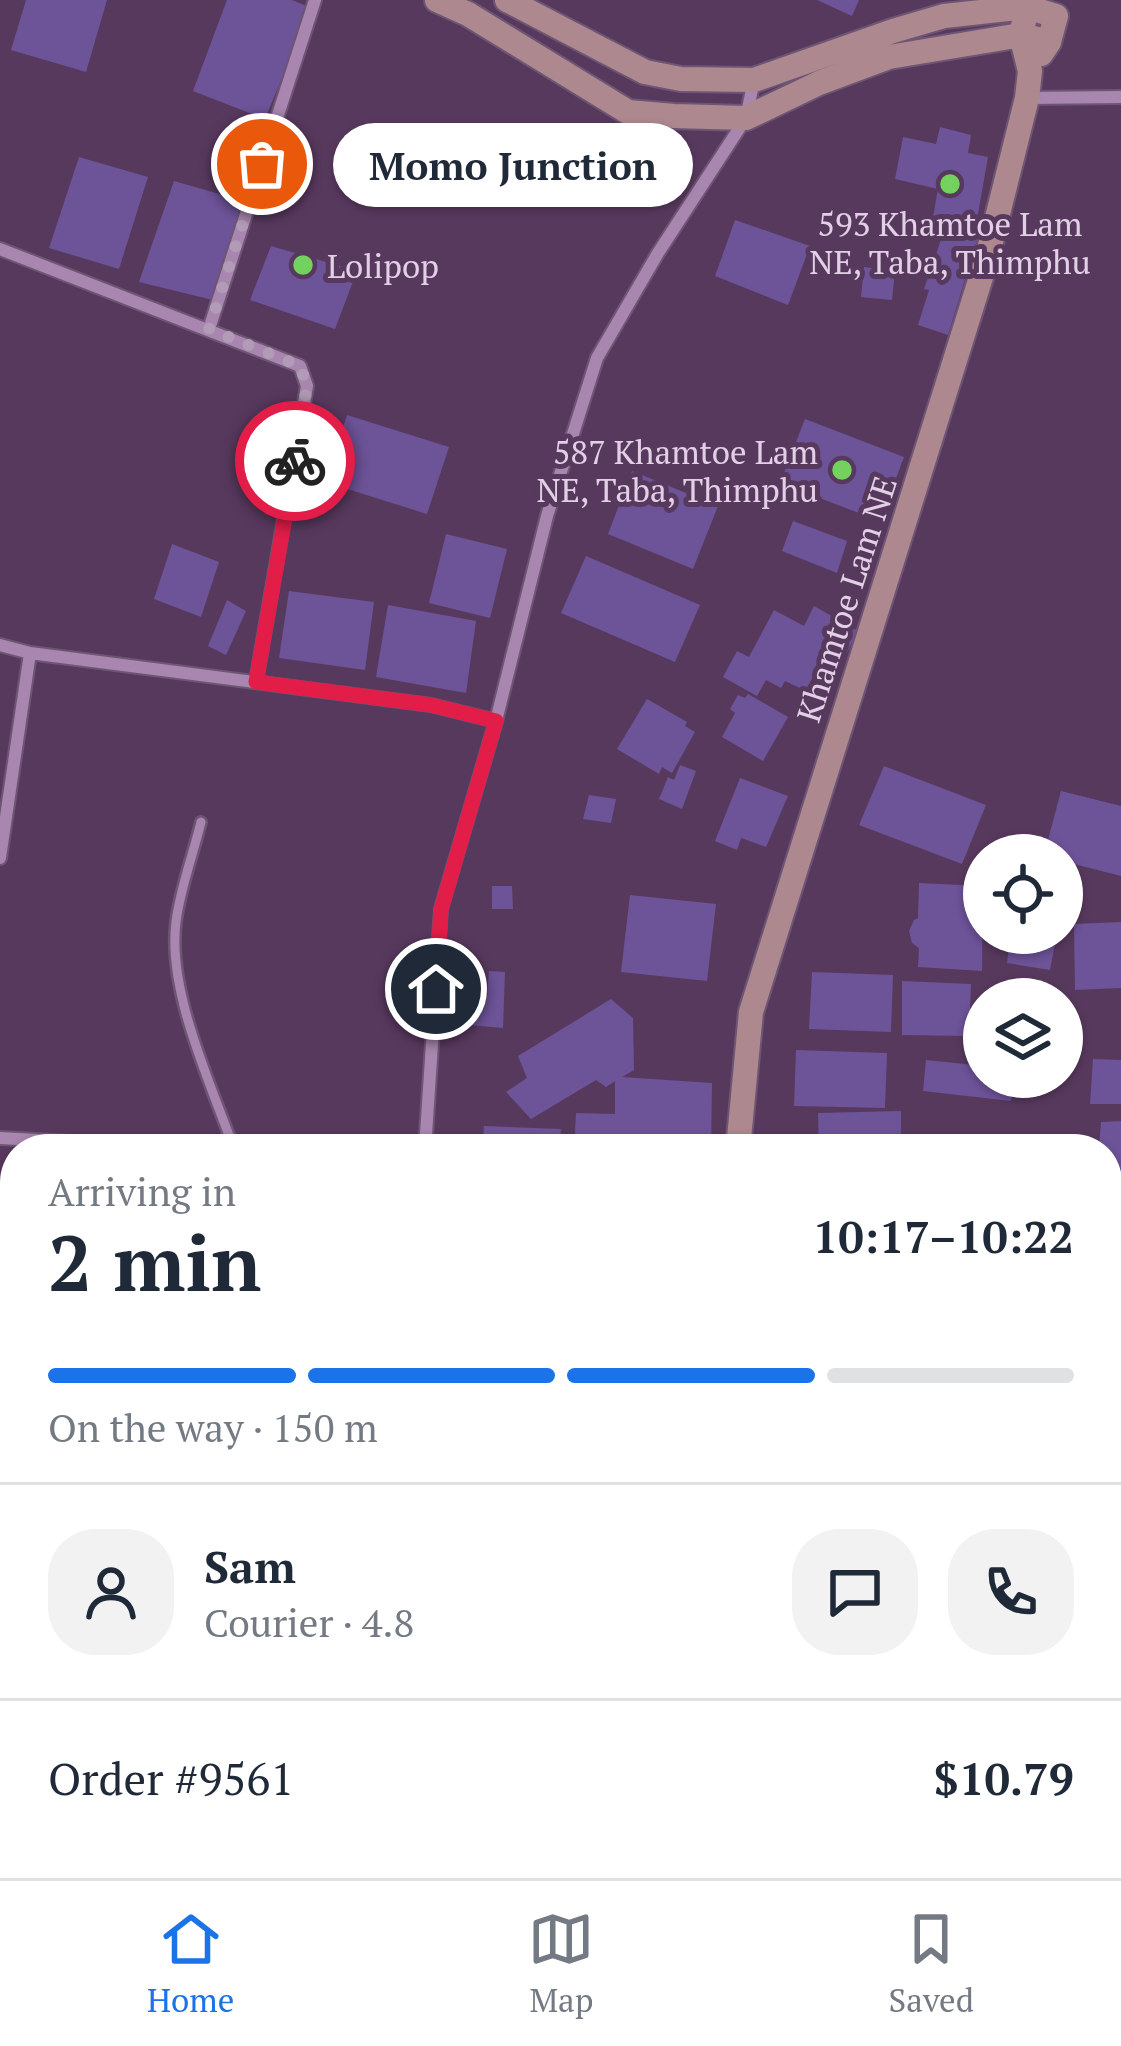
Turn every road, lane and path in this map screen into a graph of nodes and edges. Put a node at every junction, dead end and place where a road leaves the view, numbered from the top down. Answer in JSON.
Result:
{"nodes":[{"id":1,"x":316,"y":0,"type":"edge"},
{"id":2,"x":437,"y":0,"type":"edge"},
{"id":3,"x":506,"y":0,"type":"edge"},
{"id":4,"x":1027,"y":7,"type":"junction"},
{"id":5,"x":1021,"y":35,"type":"junction"},
{"id":6,"x":1049,"y":42,"type":"junction"},
{"id":7,"x":1030,"y":71,"type":"junction"},
{"id":8,"x":754,"y":80,"type":"junction"},
{"id":9,"x":1121,"y":97,"type":"edge"},
{"id":10,"x":1027,"y":98,"type":"junction"},
{"id":11,"x":746,"y":118,"type":"junction"},
{"id":12,"x":0,"y":249,"type":"edge"},
{"id":13,"x":209,"y":329,"type":"junction"},
{"id":14,"x":0,"y":646,"type":"edge"},
{"id":15,"x":30,"y":653,"type":"junction"},
{"id":16,"x":256,"y":682,"type":"junction"},
{"id":17,"x":496,"y":721,"type":"junction"},
{"id":18,"x":201,"y":822,"type":"dead end"},
{"id":19,"x":0,"y":858,"type":"edge"},
{"id":20,"x":229,"y":1134,"type":"edge"},
{"id":21,"x":426,"y":1134,"type":"edge"},
{"id":22,"x":739,"y":1134,"type":"edge"}],
"edges":[{"from":1,"to":13,"type":"street"},
{"from":2,"to":11,"type":"main road"},
{"from":3,"to":8,"type":"main road"},
{"from":4,"to":5,"type":"main road","name":"Khamtoe Lam NE"},
{"from":4,"to":6,"type":"main road","name":"Khamtoe Lam NE"},
{"from":4,"to":8,"type":"main road"},
{"from":5,"to":6,"type":"main road"},
{"from":5,"to":7,"type":"main road","name":"Khamtoe Lam NE"},
{"from":5,"to":11,"type":"main road"},
{"from":6,"to":7,"type":"main road","name":"Khamtoe Lam NE"},
{"from":7,"to":10,"type":"main road","name":"Khamtoe Lam NE"},
{"from":8,"to":11,"type":"street"},
{"from":9,"to":10,"type":"street"},
{"from":10,"to":22,"type":"main road","name":"Khamtoe Lam NE"},
{"from":11,"to":17,"type":"street"},
{"from":12,"to":13,"type":"street"},
{"from":13,"to":16,"type":"street"},
{"from":14,"to":15,"type":"street"},
{"from":15,"to":16,"type":"street"},
{"from":15,"to":19,"type":"street"},
{"from":16,"to":17,"type":"street"},
{"from":17,"to":21,"type":"street"},
{"from":18,"to":20,"type":"lane"}]}
